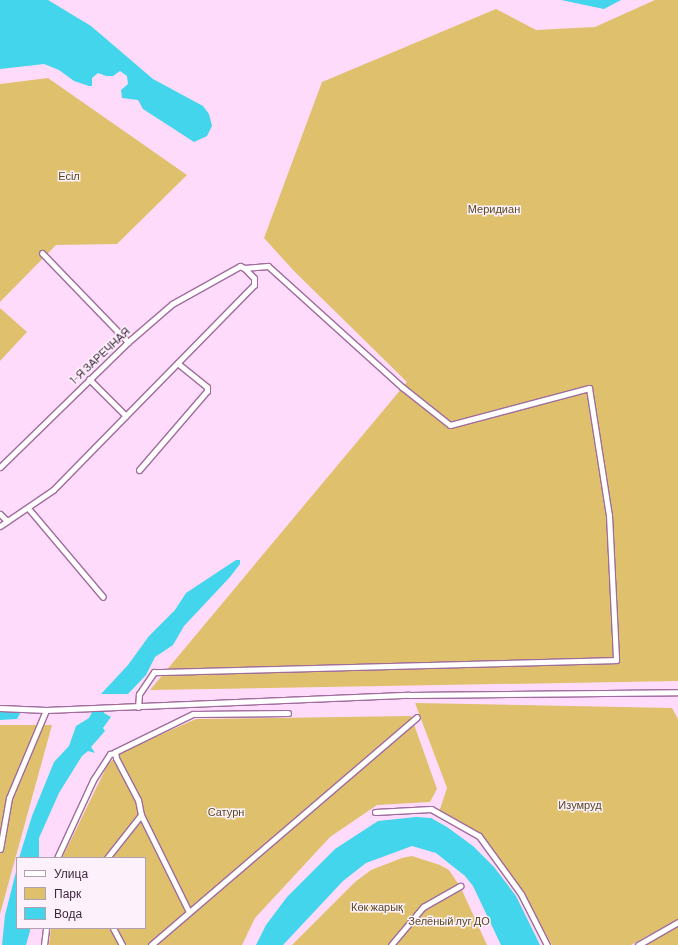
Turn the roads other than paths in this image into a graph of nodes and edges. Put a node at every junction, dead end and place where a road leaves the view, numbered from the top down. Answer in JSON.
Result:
{"nodes":[{"id":1,"x":42,"y":253,"type":"dead end"},
{"id":2,"x":244,"y":268,"type":"junction"},
{"id":3,"x":128,"y":342,"type":"junction"},
{"id":4,"x":177,"y":363,"type":"junction"},
{"id":5,"x":89,"y":379,"type":"junction"},
{"id":6,"x":126,"y":416,"type":"junction"},
{"id":7,"x":0,"y":467,"type":"edge"},
{"id":8,"x":139,"y":470,"type":"dead end"},
{"id":9,"x":28,"y":508,"type":"junction"},
{"id":10,"x":0,"y":514,"type":"edge"},
{"id":11,"x":7,"y":521,"type":"junction"},
{"id":12,"x":0,"y":526,"type":"edge"},
{"id":13,"x":103,"y":597,"type":"dead end"},
{"id":14,"x":678,"y":692,"type":"edge"},
{"id":15,"x":138,"y":707,"type":"junction"},
{"id":16,"x":0,"y":708,"type":"edge"},
{"id":17,"x":46,"y":710,"type":"junction"},
{"id":18,"x":288,"y":713,"type":"dead end"},
{"id":19,"x":417,"y":717,"type":"dead end"},
{"id":20,"x":115,"y":753,"type":"junction"},
{"id":21,"x":375,"y":812,"type":"dead end"},
{"id":22,"x":141,"y":815,"type":"junction"},
{"id":23,"x":0,"y":850,"type":"edge"},
{"id":24,"x":57,"y":857,"type":"edge"},
{"id":25,"x":108,"y":857,"type":"edge"},
{"id":26,"x":460,"y":886,"type":"dead end"},
{"id":27,"x":189,"y":912,"type":"junction"},
{"id":28,"x":678,"y":922,"type":"edge"},
{"id":29,"x":46,"y":929,"type":"edge"},
{"id":30,"x":114,"y":929,"type":"edge"},
{"id":31,"x":44,"y":945,"type":"edge"},
{"id":32,"x":122,"y":945,"type":"edge"},
{"id":33,"x":151,"y":945,"type":"edge"},
{"id":34,"x":391,"y":945,"type":"edge"},
{"id":35,"x":548,"y":945,"type":"edge"},
{"id":36,"x":638,"y":945,"type":"edge"}],
"edges":[{"from":1,"to":3,"type":"street"},
{"from":2,"to":3,"type":"street","name":"1-Я ЗАРЕЧНАЯ"},
{"from":2,"to":4,"type":"street"},
{"from":2,"to":15,"type":"street"},
{"from":3,"to":5,"type":"street","name":"1-Я ЗАРЕЧНАЯ"},
{"from":4,"to":6,"type":"street"},
{"from":4,"to":8,"type":"street"},
{"from":5,"to":6,"type":"street"},
{"from":5,"to":7,"type":"street","name":"1-Я ЗАРЕЧНАЯ"},
{"from":6,"to":9,"type":"street"},
{"from":9,"to":11,"type":"street"},
{"from":9,"to":13,"type":"street"},
{"from":10,"to":11,"type":"street"},
{"from":11,"to":12,"type":"street"},
{"from":14,"to":15,"type":"street"},
{"from":15,"to":17,"type":"street"},
{"from":16,"to":17,"type":"street"},
{"from":17,"to":23,"type":"street"},
{"from":18,"to":20,"type":"street"},
{"from":19,"to":27,"type":"street"},
{"from":20,"to":22,"type":"street"},
{"from":20,"to":24,"type":"street"},
{"from":21,"to":35,"type":"street"},
{"from":22,"to":25,"type":"street"},
{"from":22,"to":27,"type":"street"},
{"from":26,"to":34,"type":"street"},
{"from":27,"to":33,"type":"street"},
{"from":28,"to":36,"type":"street"},
{"from":29,"to":31,"type":"street"},
{"from":30,"to":32,"type":"street"}]}
